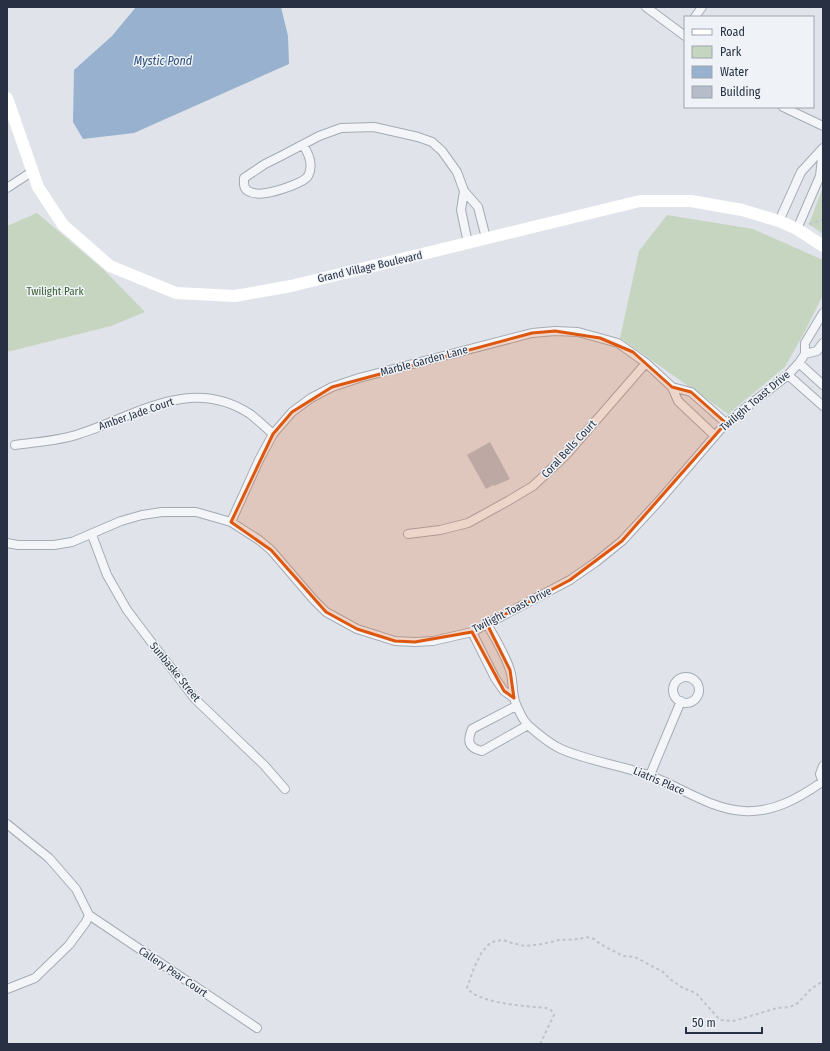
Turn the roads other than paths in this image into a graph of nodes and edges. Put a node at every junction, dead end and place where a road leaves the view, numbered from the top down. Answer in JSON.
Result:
{"nodes":[{"id":1,"x":646,"y":7,"type":"edge"},
{"id":2,"x":702,"y":7,"type":"edge"},
{"id":3,"x":696,"y":16,"type":"edge"},
{"id":4,"x":684,"y":33,"type":"edge"},
{"id":5,"x":7,"y":98,"type":"edge"},
{"id":6,"x":785,"y":108,"type":"edge"},
{"id":7,"x":823,"y":126,"type":"edge"},
{"id":8,"x":303,"y":145,"type":"junction"},
{"id":9,"x":823,"y":149,"type":"edge"},
{"id":10,"x":33,"y":171,"type":"junction"},
{"id":11,"x":7,"y":188,"type":"edge"},
{"id":12,"x":464,"y":191,"type":"junction"},
{"id":13,"x":779,"y":220,"type":"junction"},
{"id":14,"x":801,"y":227,"type":"junction"},
{"id":15,"x":486,"y":238,"type":"junction"},
{"id":16,"x":468,"y":243,"type":"junction"},
{"id":17,"x":823,"y":246,"type":"edge"},
{"id":18,"x":823,"y":313,"type":"edge"},
{"id":19,"x":823,"y":343,"type":"edge"},
{"id":20,"x":806,"y":354,"type":"junction"},
{"id":21,"x":646,"y":363,"type":"junction"},
{"id":22,"x":799,"y":363,"type":"junction"},
{"id":23,"x":788,"y":375,"type":"junction"},
{"id":24,"x":823,"y":385,"type":"edge"},
{"id":25,"x":672,"y":387,"type":"junction"},
{"id":26,"x":823,"y":406,"type":"edge"},
{"id":27,"x":726,"y":423,"type":"junction"},
{"id":28,"x":273,"y":434,"type":"junction"},
{"id":29,"x":715,"y":436,"type":"junction"},
{"id":30,"x":15,"y":445,"type":"dead end"},
{"id":31,"x":231,"y":522,"type":"junction"},
{"id":32,"x":408,"y":534,"type":"dead end"},
{"id":33,"x":92,"y":535,"type":"junction"},
{"id":34,"x":7,"y":543,"type":"edge"},
{"id":35,"x":488,"y":624,"type":"junction"},
{"id":36,"x":472,"y":632,"type":"junction"},
{"id":37,"x":681,"y":701,"type":"dead end"},
{"id":38,"x":515,"y":702,"type":"junction"},
{"id":39,"x":528,"y":725,"type":"junction"},
{"id":40,"x":823,"y":766,"type":"edge"},
{"id":41,"x":650,"y":775,"type":"junction"},
{"id":42,"x":823,"y":783,"type":"edge"},
{"id":43,"x":286,"y":789,"type":"dead end"},
{"id":44,"x":7,"y":824,"type":"edge"},
{"id":45,"x":90,"y":915,"type":"junction"},
{"id":46,"x":7,"y":989,"type":"edge"},
{"id":47,"x":257,"y":1028,"type":"dead end"}],
"edges":[{"from":1,"to":4,"type":"street"},
{"from":2,"to":3,"type":"street"},
{"from":5,"to":10,"type":"street","name":"Grand Village Boulevard"},
{"from":6,"to":7,"type":"street"},
{"from":8,"to":8,"type":"street"},
{"from":8,"to":12,"type":"street"},
{"from":9,"to":13,"type":"street"},
{"from":9,"to":14,"type":"street"},
{"from":10,"to":11,"type":"street"},
{"from":10,"to":16,"type":"street","name":"Grand Village Boulevard"},
{"from":12,"to":15,"type":"street"},
{"from":12,"to":16,"type":"street"},
{"from":13,"to":14,"type":"street","name":"Grand Village Boulevard"},
{"from":13,"to":15,"type":"street","name":"Grand Village Boulevard"},
{"from":14,"to":17,"type":"street","name":"Grand Village Boulevard"},
{"from":15,"to":16,"type":"street","name":"Grand Village Boulevard"},
{"from":18,"to":20,"type":"street","name":"Twilight Toast Drive"},
{"from":19,"to":20,"type":"street","name":"Twilight Toast Drive"},
{"from":20,"to":22,"type":"street","name":"Twilight Toast Drive"},
{"from":21,"to":25,"type":"street","name":"Marble Garden Lane"},
{"from":21,"to":28,"type":"street","name":"Marble Garden Lane"},
{"from":21,"to":32,"type":"street","name":"Coral Bells Court"},
{"from":22,"to":23,"type":"street","name":"Twilight Toast Drive"},
{"from":22,"to":24,"type":"street"},
{"from":23,"to":26,"type":"street"},
{"from":23,"to":27,"type":"street","name":"Twilight Toast Drive"},
{"from":25,"to":27,"type":"street","name":"Marble Garden Lane"},
{"from":25,"to":29,"type":"street","name":"Marble Garden Lane"},
{"from":27,"to":29,"type":"street","name":"Twilight Toast Drive"},
{"from":28,"to":30,"type":"street","name":"Amber Jade Court"},
{"from":28,"to":31,"type":"street","name":"Marble Garden Lane"},
{"from":29,"to":35,"type":"street","name":"Twilight Toast Drive"},
{"from":31,"to":33,"type":"street","name":"Twilight Toast Drive"},
{"from":31,"to":36,"type":"street","name":"Twilight Toast Drive"},
{"from":33,"to":34,"type":"street","name":"Twilight Toast Drive"},
{"from":33,"to":43,"type":"street","name":"Sunbaske Street"},
{"from":35,"to":36,"type":"street","name":"Twilight Toast Drive"},
{"from":35,"to":38,"type":"street","name":"Liatris Place"},
{"from":36,"to":38,"type":"street","name":"Liatris Place"},
{"from":37,"to":41,"type":"street"},
{"from":38,"to":39,"type":"street","name":"Liatris Place"},
{"from":38,"to":39,"type":"street"},
{"from":39,"to":41,"type":"street","name":"Liatris Place"},
{"from":40,"to":42,"type":"street","name":"Liatris Place"},
{"from":41,"to":42,"type":"street","name":"Liatris Place"},
{"from":44,"to":45,"type":"street"},
{"from":45,"to":46,"type":"street"},
{"from":45,"to":47,"type":"street","name":"Callery Pear Court"}]}
